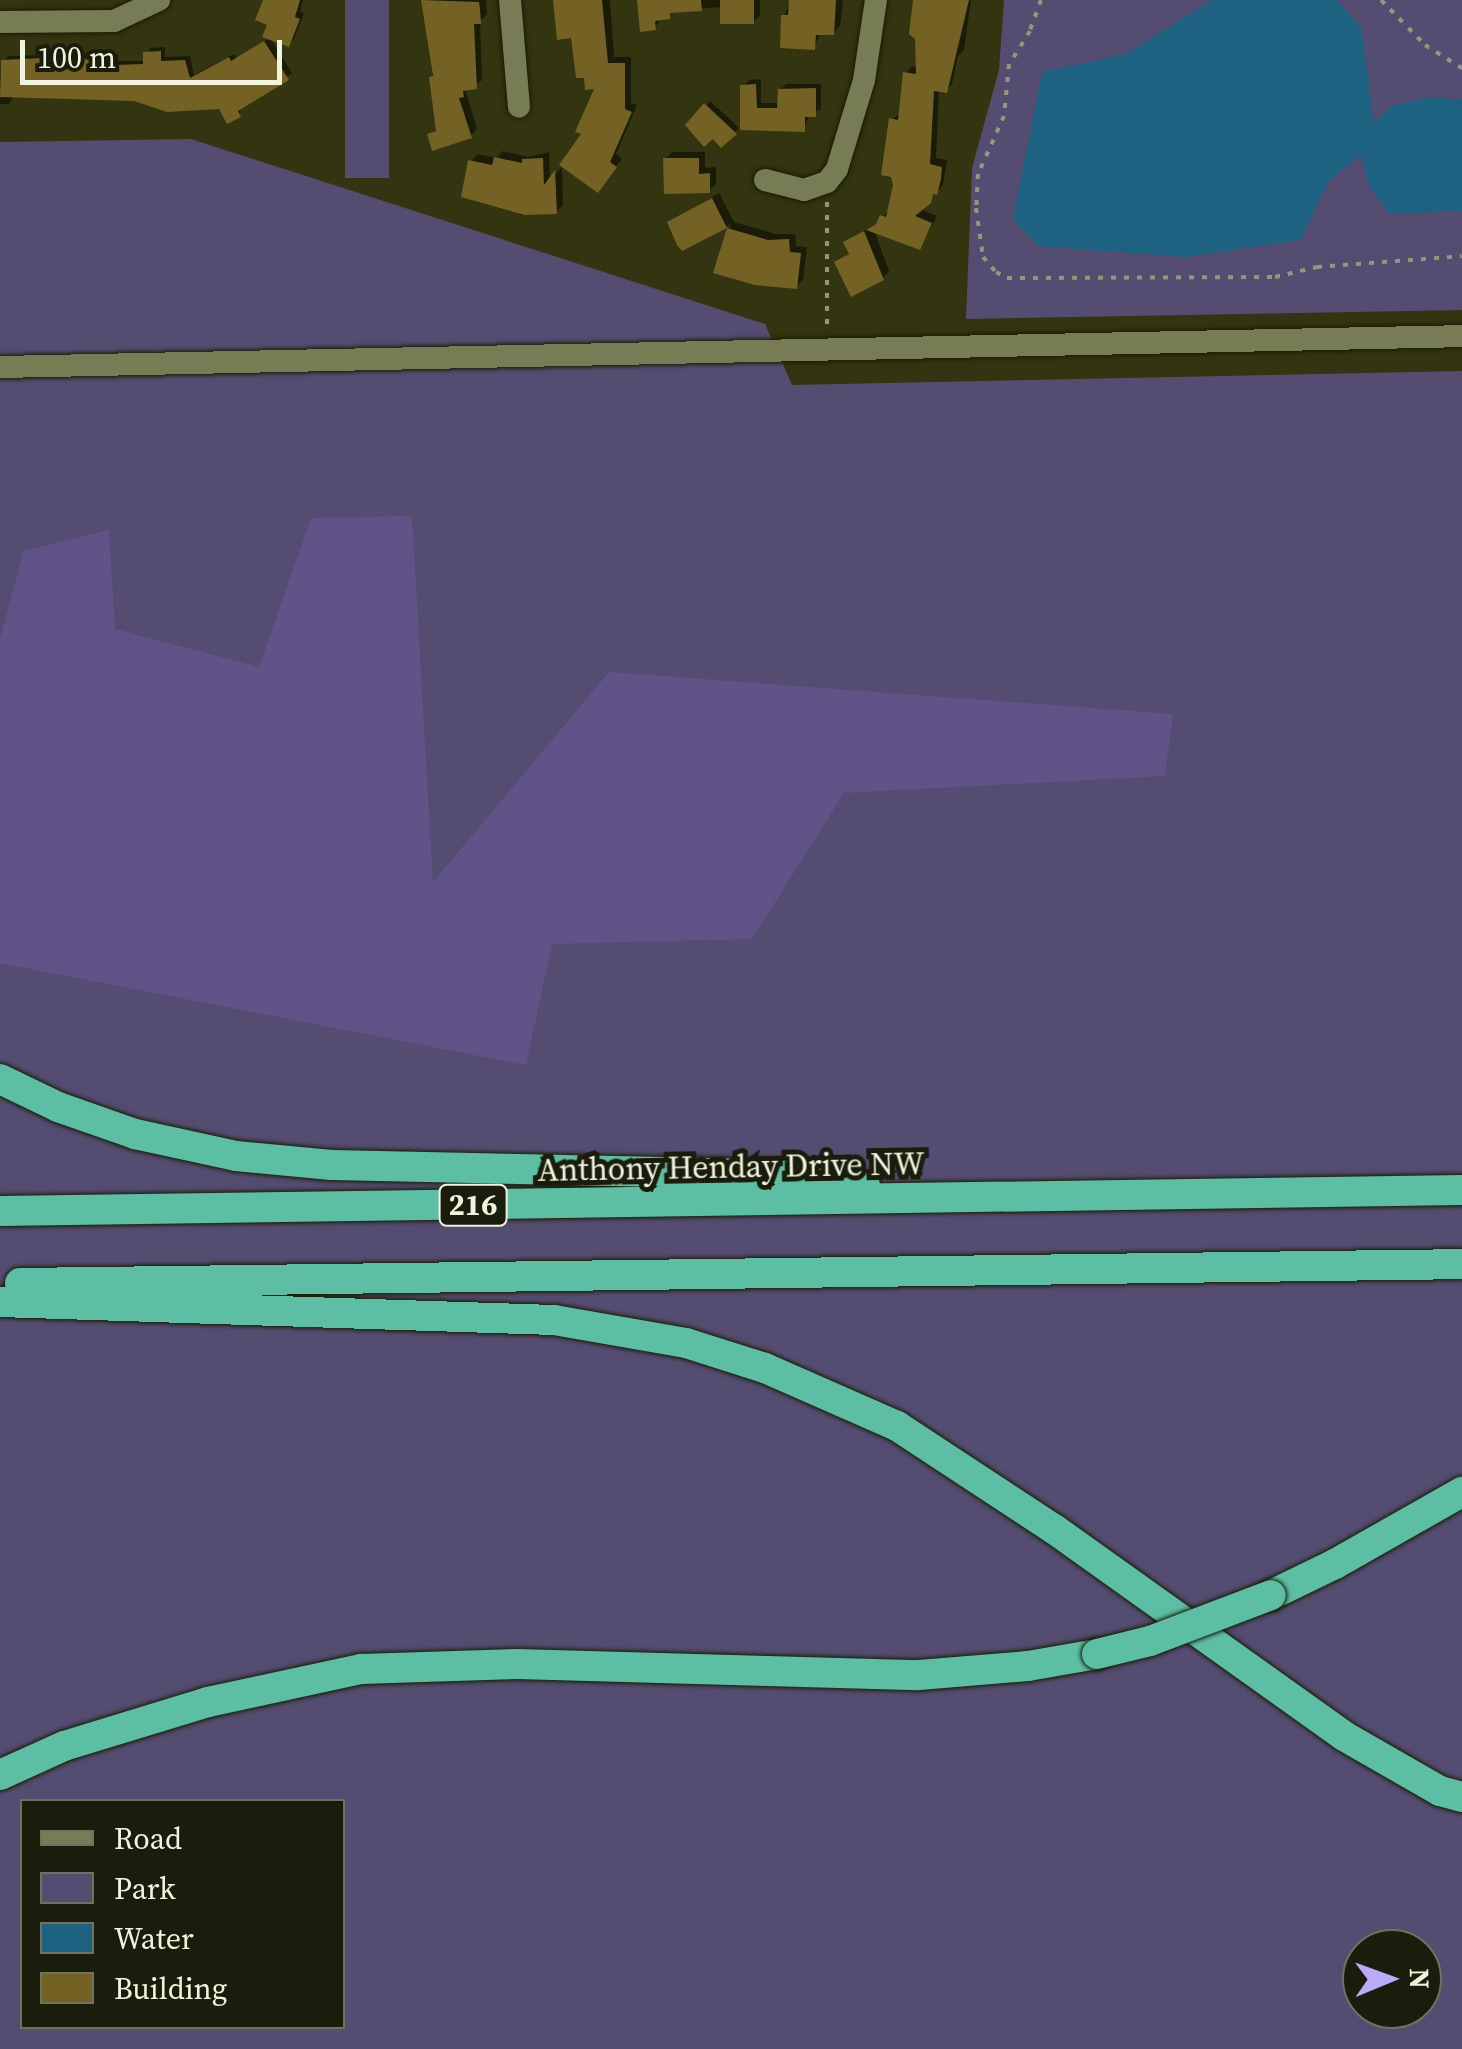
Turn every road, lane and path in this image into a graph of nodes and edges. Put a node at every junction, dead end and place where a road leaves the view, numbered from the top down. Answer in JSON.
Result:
{"nodes":[{"id":1,"x":159,"y":0,"type":"edge"},
{"id":2,"x":510,"y":0,"type":"edge"},
{"id":3,"x":876,"y":0,"type":"edge"},
{"id":4,"x":1042,"y":0,"type":"edge"},
{"id":5,"x":1381,"y":0,"type":"edge"},
{"id":6,"x":0,"y":22,"type":"edge"},
{"id":7,"x":1462,"y":68,"type":"edge"},
{"id":8,"x":519,"y":106,"type":"dead end"},
{"id":9,"x":765,"y":180,"type":"dead end"},
{"id":10,"x":827,"y":182,"type":"junction"},
{"id":11,"x":1462,"y":256,"type":"edge"},
{"id":12,"x":1462,"y":336,"type":"edge"},
{"id":13,"x":827,"y":349,"type":"junction"},
{"id":14,"x":0,"y":367,"type":"edge"},
{"id":15,"x":0,"y":1079,"type":"edge"},
{"id":16,"x":1462,"y":1190,"type":"edge"},
{"id":17,"x":947,"y":1199,"type":"junction"},
{"id":18,"x":0,"y":1212,"type":"edge"},
{"id":19,"x":1462,"y":1264,"type":"edge"},
{"id":20,"x":0,"y":1284,"type":"edge"},
{"id":21,"x":0,"y":1302,"type":"edge"},
{"id":22,"x":1462,"y":1492,"type":"edge"},
{"id":23,"x":162,"y":1716,"type":"junction"},
{"id":24,"x":0,"y":1775,"type":"edge"},
{"id":25,"x":0,"y":1791,"type":"edge"},
{"id":26,"x":1462,"y":1797,"type":"edge"}],
"edges":[{"from":1,"to":6,"type":"street"},
{"from":2,"to":8,"type":"street"},
{"from":3,"to":10,"type":"street"},
{"from":4,"to":11,"type":"path"},
{"from":5,"to":7,"type":"path"},
{"from":9,"to":10,"type":"street"},
{"from":10,"to":13,"type":"path"},
{"from":12,"to":13,"type":"street"},
{"from":13,"to":14,"type":"street"},
{"from":15,"to":17,"type":"highway"},
{"from":16,"to":17,"type":"highway","name":"Anthony Henday Drive NW","number":"216"},
{"from":17,"to":18,"type":"highway","name":"Anthony Henday Drive NW","number":"216"},
{"from":19,"to":20,"type":"highway","number":"216"},
{"from":21,"to":26,"type":"highway"},
{"from":22,"to":23,"type":"highway","bridge":true},
{"from":23,"to":24,"type":"highway"},
{"from":23,"to":25,"type":"highway"}]}
